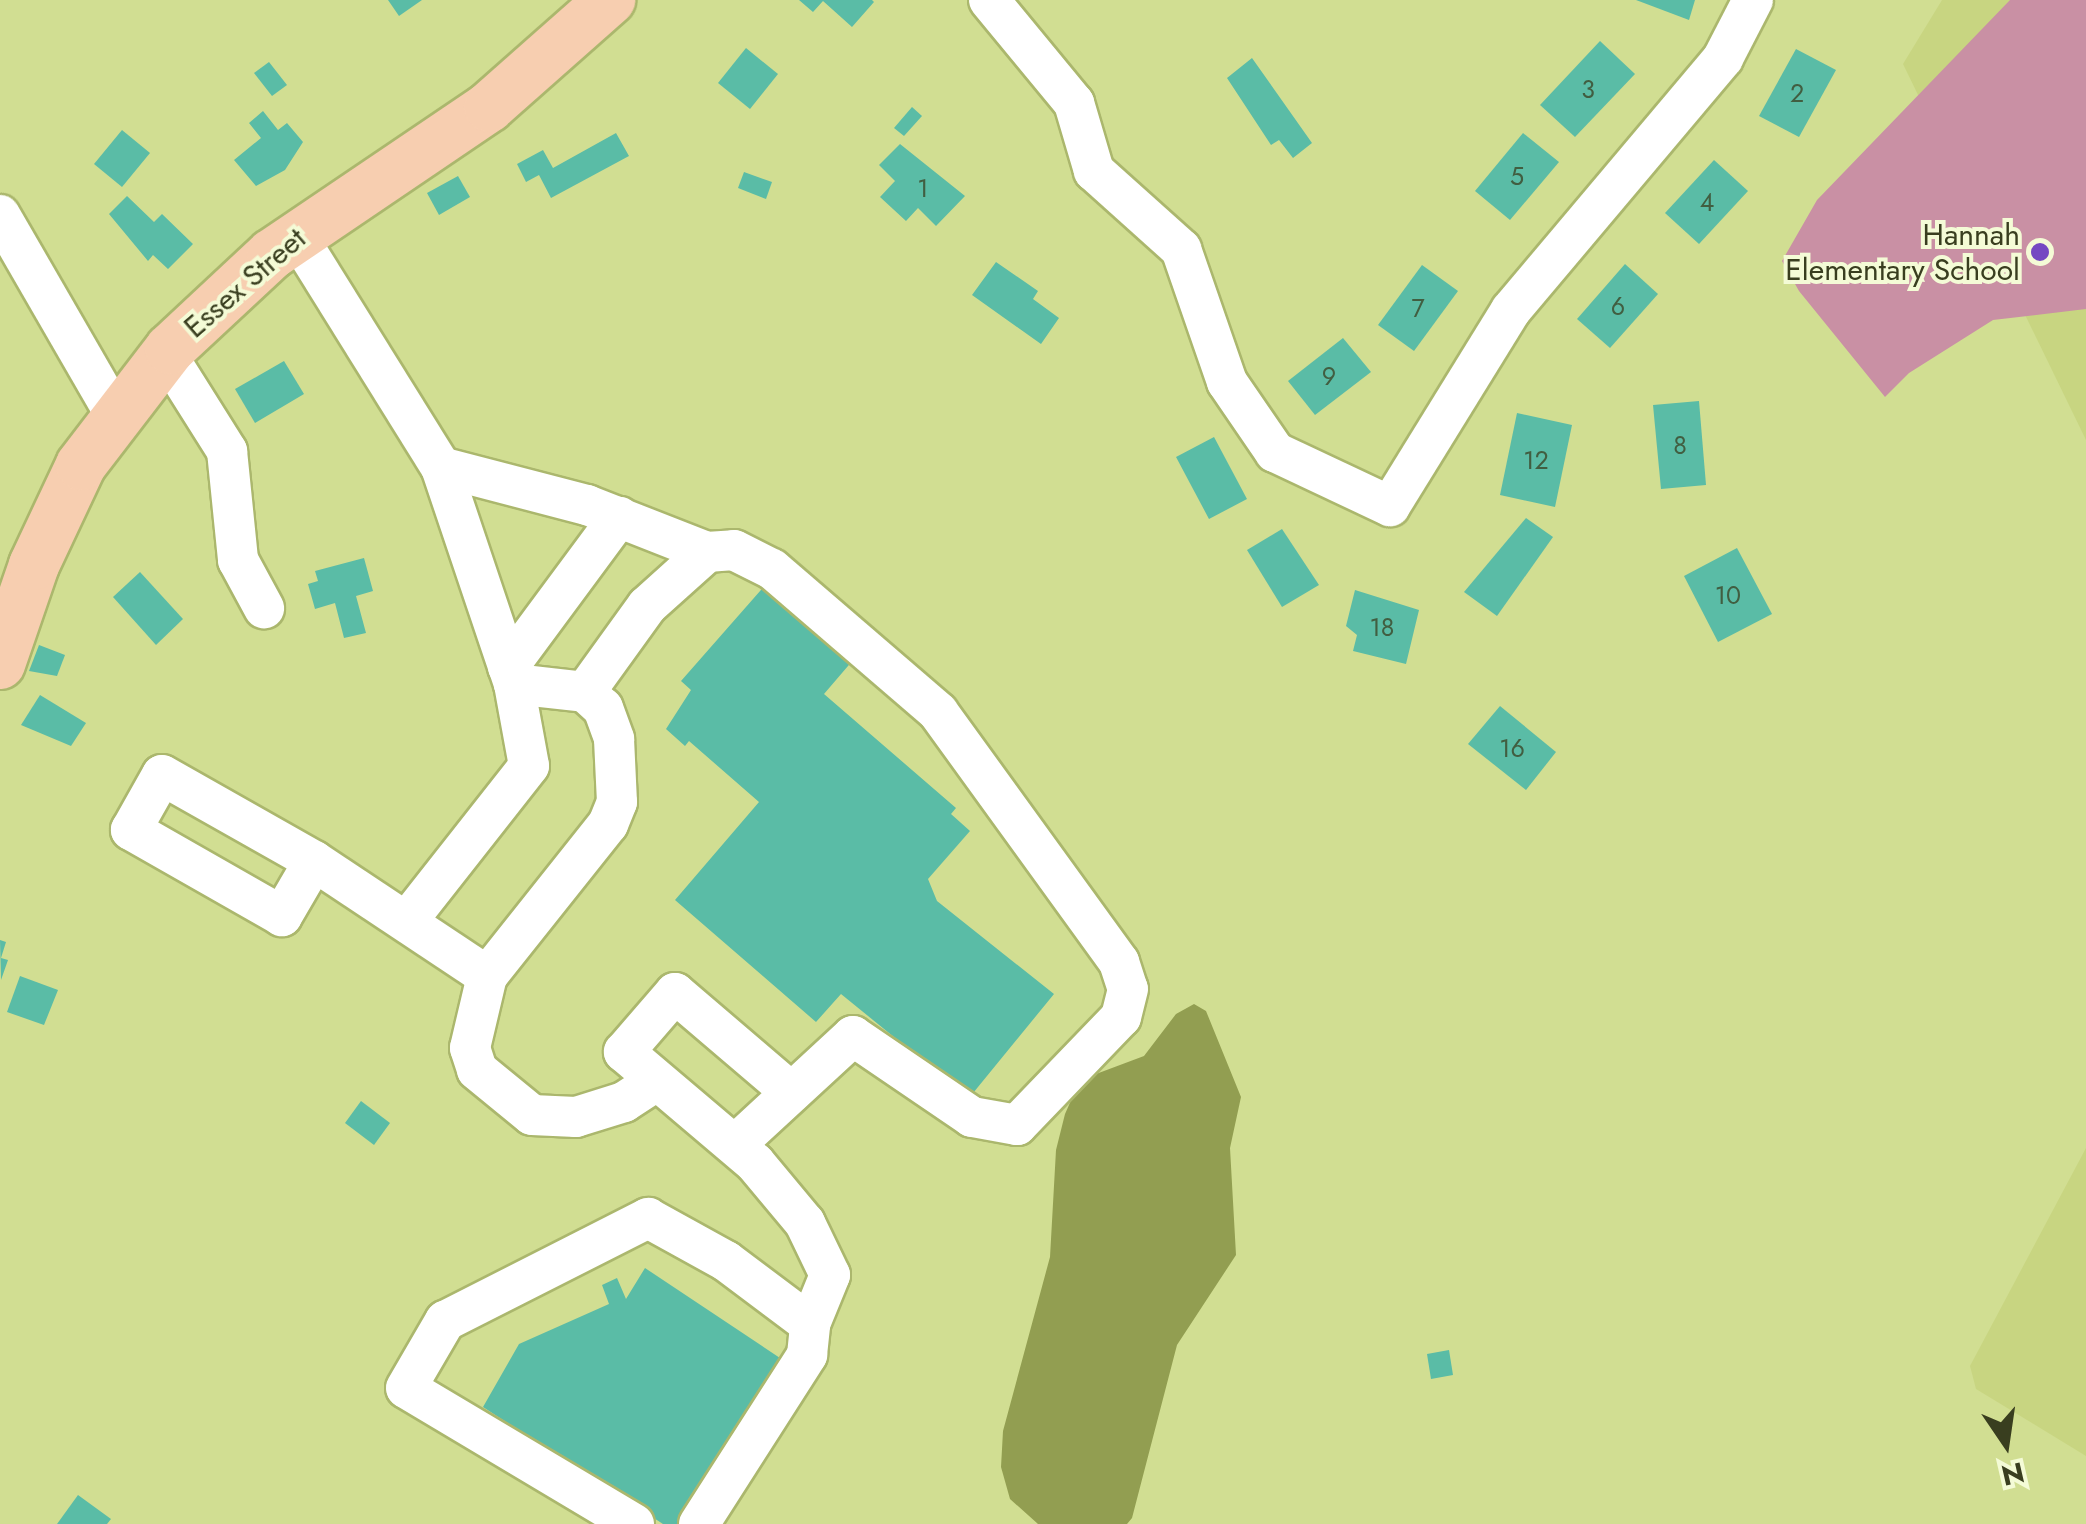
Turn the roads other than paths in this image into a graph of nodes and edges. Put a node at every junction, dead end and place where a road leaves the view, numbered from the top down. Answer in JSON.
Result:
{"nodes":[{"id":1,"x":610,"y":0,"type":"edge"},
{"id":2,"x":990,"y":0,"type":"edge"},
{"id":3,"x":1753,"y":0,"type":"edge"},
{"id":4,"x":0,"y":216,"type":"edge"},
{"id":5,"x":297,"y":236,"type":"junction"},
{"id":6,"x":166,"y":354,"type":"junction"},
{"id":7,"x":116,"y":416,"type":"junction"},
{"id":8,"x":441,"y":467,"type":"junction"},
{"id":9,"x":619,"y":517,"type":"junction"},
{"id":10,"x":707,"y":552,"type":"junction"},
{"id":11,"x":264,"y":608,"type":"dead end"},
{"id":12,"x":0,"y":664,"type":"edge"},
{"id":13,"x":511,"y":676,"type":"junction"},
{"id":14,"x":584,"y":692,"type":"junction"},
{"id":15,"x":314,"y":861,"type":"dead end"},
{"id":16,"x":408,"y":920,"type":"junction"},
{"id":17,"x":487,"y":976,"type":"junction"},
{"id":18,"x":656,"y":1080,"type":"junction"},
{"id":19,"x":790,"y":1092,"type":"junction"},
{"id":20,"x":736,"y":1144,"type":"junction"},
{"id":21,"x":810,"y":1324,"type":"junction"},
{"id":22,"x":634,"y":1524,"type":"edge"},
{"id":23,"x":699,"y":1524,"type":"edge"}],
"edges":[{"from":1,"to":5,"type":"main road","name":"Essex Street"},
{"from":2,"to":3,"type":"street"},
{"from":4,"to":7,"type":"street"},
{"from":5,"to":6,"type":"main road","name":"Essex Street"},
{"from":5,"to":8,"type":"street"},
{"from":6,"to":7,"type":"main road","name":"Essex Street"},
{"from":6,"to":11,"type":"street"},
{"from":7,"to":12,"type":"main road","name":"Essex Street"},
{"from":8,"to":9,"type":"street"},
{"from":8,"to":13,"type":"street"},
{"from":9,"to":10,"type":"street"},
{"from":9,"to":13,"type":"street"},
{"from":10,"to":14,"type":"street"},
{"from":10,"to":19,"type":"street"},
{"from":13,"to":14,"type":"street"},
{"from":13,"to":16,"type":"street"},
{"from":14,"to":17,"type":"street"},
{"from":15,"to":16,"type":"street"},
{"from":16,"to":17,"type":"street"},
{"from":17,"to":18,"type":"street"},
{"from":18,"to":19,"type":"street"},
{"from":18,"to":20,"type":"street"},
{"from":19,"to":20,"type":"street"},
{"from":20,"to":21,"type":"street"},
{"from":21,"to":22,"type":"street"},
{"from":21,"to":23,"type":"street"}]}
